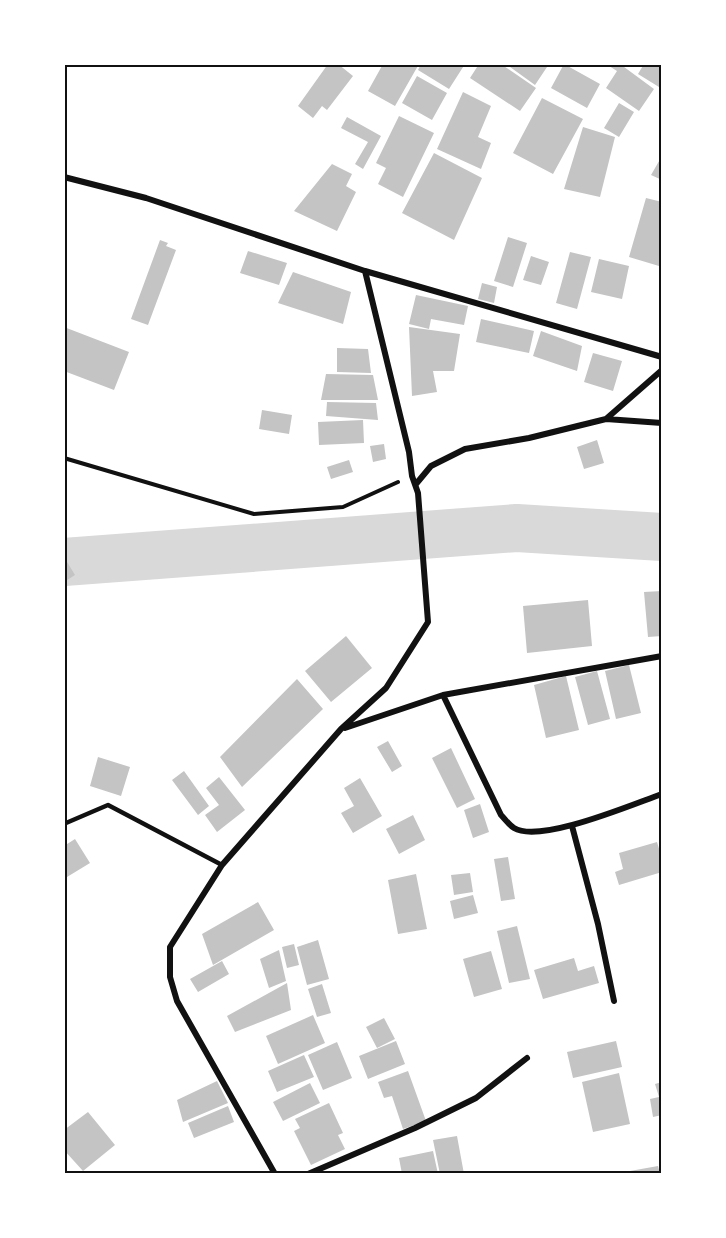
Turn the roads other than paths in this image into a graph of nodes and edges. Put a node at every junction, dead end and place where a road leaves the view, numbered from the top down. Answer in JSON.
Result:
{"nodes":[{"id":1,"x":64,"y":177,"type":"edge"},
{"id":2,"x":365,"y":271,"type":"junction"},
{"id":3,"x":662,"y":357,"type":"edge"},
{"id":4,"x":662,"y":370,"type":"edge"},
{"id":5,"x":606,"y":419,"type":"junction"},
{"id":6,"x":662,"y":423,"type":"edge"},
{"id":7,"x":416,"y":484,"type":"junction"},
{"id":8,"x":662,"y":656,"type":"edge"},
{"id":9,"x":443,"y":695,"type":"junction"},
{"id":10,"x":341,"y":729,"type":"junction"},
{"id":11,"x":662,"y":794,"type":"edge"},
{"id":12,"x":66,"y":823,"type":"dead end"},
{"id":13,"x":572,"y":826,"type":"junction"},
{"id":14,"x":222,"y":866,"type":"junction"},
{"id":15,"x":614,"y":1001,"type":"dead end"},
{"id":16,"x":528,"y":1058,"type":"dead end"},
{"id":17,"x":274,"y":1173,"type":"edge"},
{"id":18,"x":308,"y":1173,"type":"edge"}],
"edges":[{"from":1,"to":2,"type":"street"},
{"from":2,"to":3,"type":"street"},
{"from":2,"to":7,"type":"street"},
{"from":4,"to":5,"type":"street"},
{"from":5,"to":6,"type":"street"},
{"from":5,"to":7,"type":"street"},
{"from":7,"to":10,"type":"street"},
{"from":8,"to":9,"type":"street"},
{"from":9,"to":10,"type":"street"},
{"from":9,"to":13,"type":"street"},
{"from":10,"to":14,"type":"street"},
{"from":11,"to":13,"type":"street"},
{"from":12,"to":14,"type":"lane"},
{"from":13,"to":15,"type":"street"},
{"from":14,"to":17,"type":"street"},
{"from":16,"to":18,"type":"street"}]}
